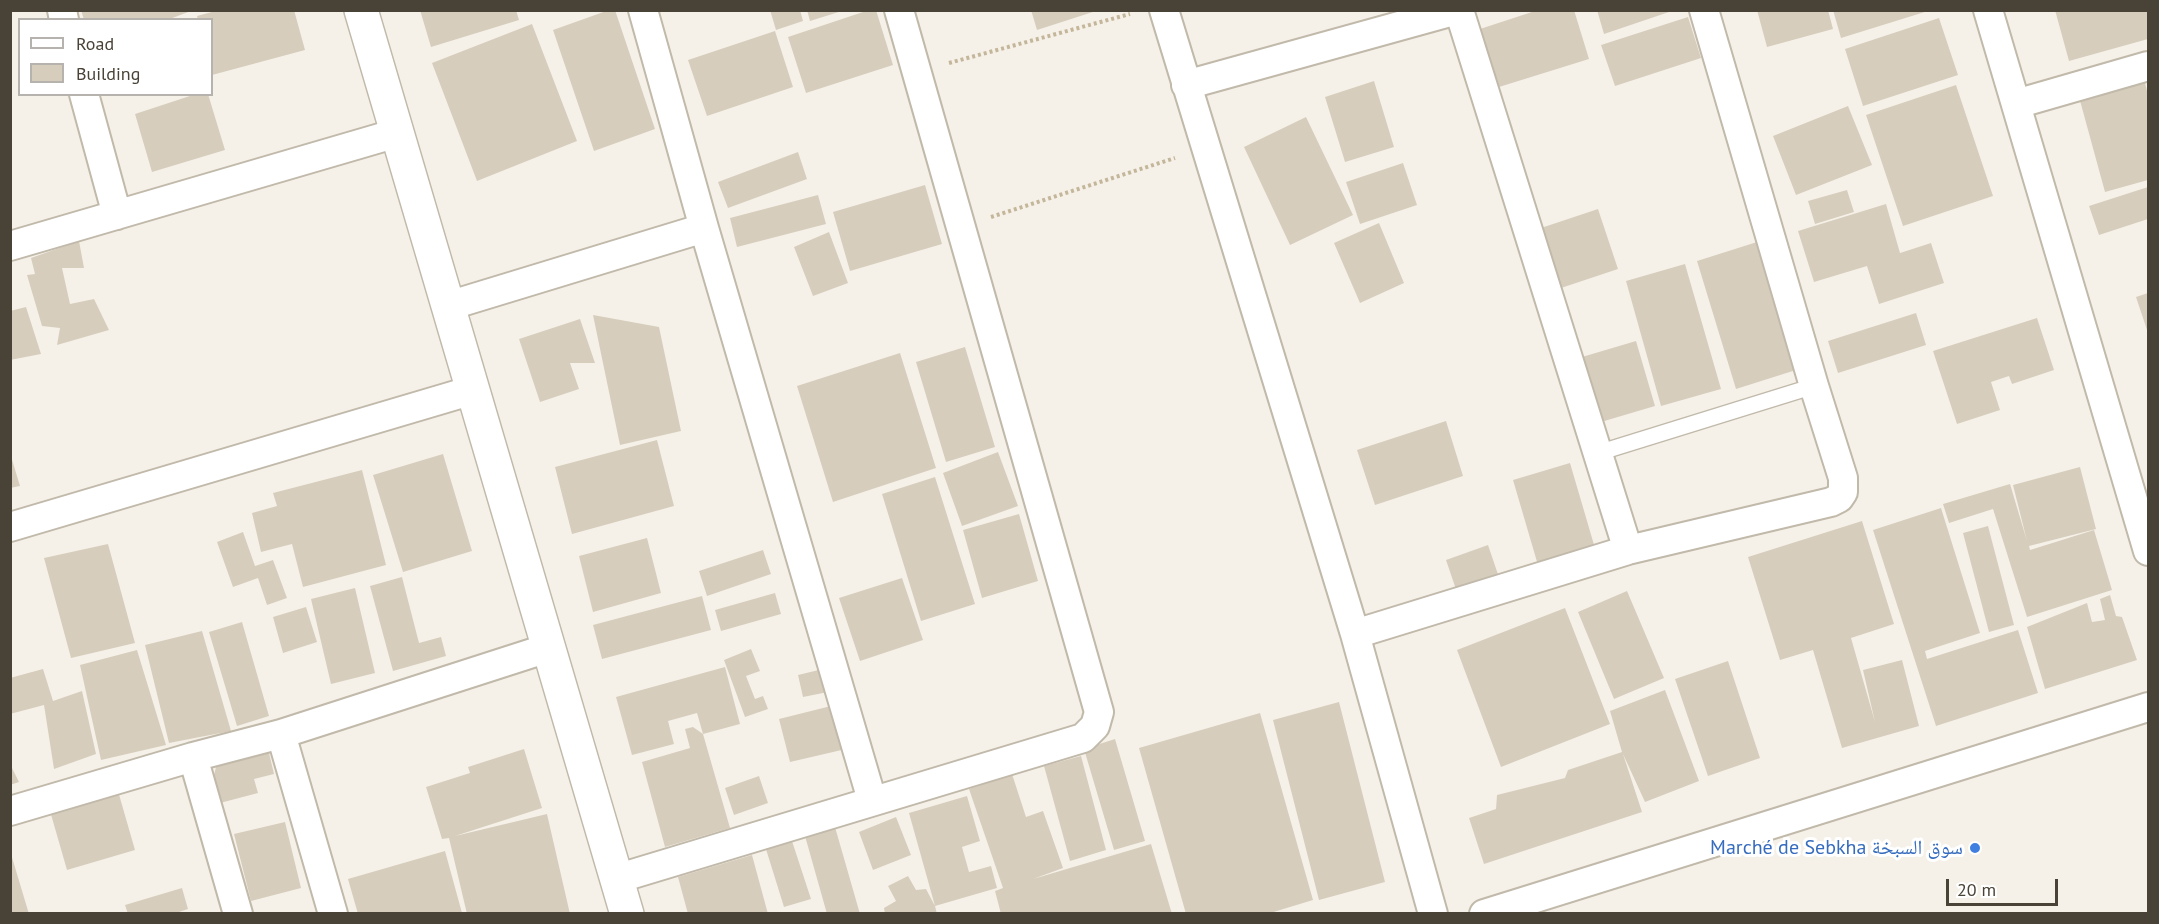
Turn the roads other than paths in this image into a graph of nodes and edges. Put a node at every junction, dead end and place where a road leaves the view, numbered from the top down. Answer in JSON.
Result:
{"nodes":[{"id":1,"x":361,"y":10,"type":"edge"},
{"id":2,"x":643,"y":10,"type":"edge"},
{"id":3,"x":899,"y":10,"type":"edge"},
{"id":4,"x":1164,"y":10,"type":"edge"},
{"id":5,"x":1458,"y":10,"type":"edge"},
{"id":6,"x":1704,"y":10,"type":"edge"},
{"id":7,"x":1988,"y":10,"type":"edge"},
{"id":8,"x":2148,"y":66,"type":"edge"},
{"id":9,"x":1186,"y":85,"type":"junction"},
{"id":10,"x":85,"y":96,"type":"edge"},
{"id":11,"x":2016,"y":104,"type":"junction"},
{"id":12,"x":397,"y":133,"type":"junction"},
{"id":13,"x":117,"y":215,"type":"junction"},
{"id":14,"x":704,"y":228,"type":"junction"},
{"id":15,"x":10,"y":246,"type":"edge"},
{"id":16,"x":448,"y":306,"type":"junction"},
{"id":17,"x":1814,"y":386,"type":"junction"},
{"id":18,"x":473,"y":390,"type":"junction"},
{"id":19,"x":1598,"y":453,"type":"junction"},
{"id":20,"x":10,"y":527,"type":"edge"},
{"id":21,"x":1628,"y":550,"type":"junction"},
{"id":22,"x":2148,"y":551,"type":"edge"},
{"id":23,"x":1355,"y":634,"type":"junction"},
{"id":24,"x":548,"y":648,"type":"junction"},
{"id":25,"x":2148,"y":708,"type":"edge"},
{"id":26,"x":281,"y":734,"type":"junction"},
{"id":27,"x":193,"y":757,"type":"junction"},
{"id":28,"x":872,"y":800,"type":"junction"},
{"id":29,"x":10,"y":811,"type":"edge"},
{"id":30,"x":616,"y":879,"type":"junction"},
{"id":31,"x":238,"y":914,"type":"edge"},
{"id":32,"x":333,"y":914,"type":"edge"},
{"id":33,"x":627,"y":914,"type":"edge"},
{"id":34,"x":1433,"y":914,"type":"edge"},
{"id":35,"x":1484,"y":914,"type":"edge"}],
"edges":[{"from":1,"to":12,"type":"street"},
{"from":2,"to":14,"type":"street"},
{"from":3,"to":28,"type":"street"},
{"from":4,"to":9,"type":"street"},
{"from":5,"to":9,"type":"street"},
{"from":5,"to":19,"type":"street"},
{"from":6,"to":17,"type":"street"},
{"from":7,"to":11,"type":"street"},
{"from":8,"to":11,"type":"street"},
{"from":9,"to":23,"type":"street"},
{"from":10,"to":13,"type":"street"},
{"from":11,"to":22,"type":"street"},
{"from":12,"to":13,"type":"street"},
{"from":12,"to":16,"type":"street"},
{"from":13,"to":15,"type":"street"},
{"from":14,"to":16,"type":"street"},
{"from":14,"to":28,"type":"street"},
{"from":16,"to":18,"type":"street"},
{"from":17,"to":19,"type":"lane"},
{"from":17,"to":21,"type":"street"},
{"from":18,"to":20,"type":"street"},
{"from":18,"to":24,"type":"street"},
{"from":19,"to":21,"type":"street"},
{"from":21,"to":23,"type":"street"},
{"from":23,"to":34,"type":"street"},
{"from":24,"to":26,"type":"street"},
{"from":24,"to":30,"type":"street"},
{"from":25,"to":35,"type":"street"},
{"from":26,"to":27,"type":"street"},
{"from":26,"to":32,"type":"street"},
{"from":27,"to":29,"type":"street"},
{"from":27,"to":31,"type":"street"},
{"from":28,"to":30,"type":"street"},
{"from":30,"to":33,"type":"street"}]}
